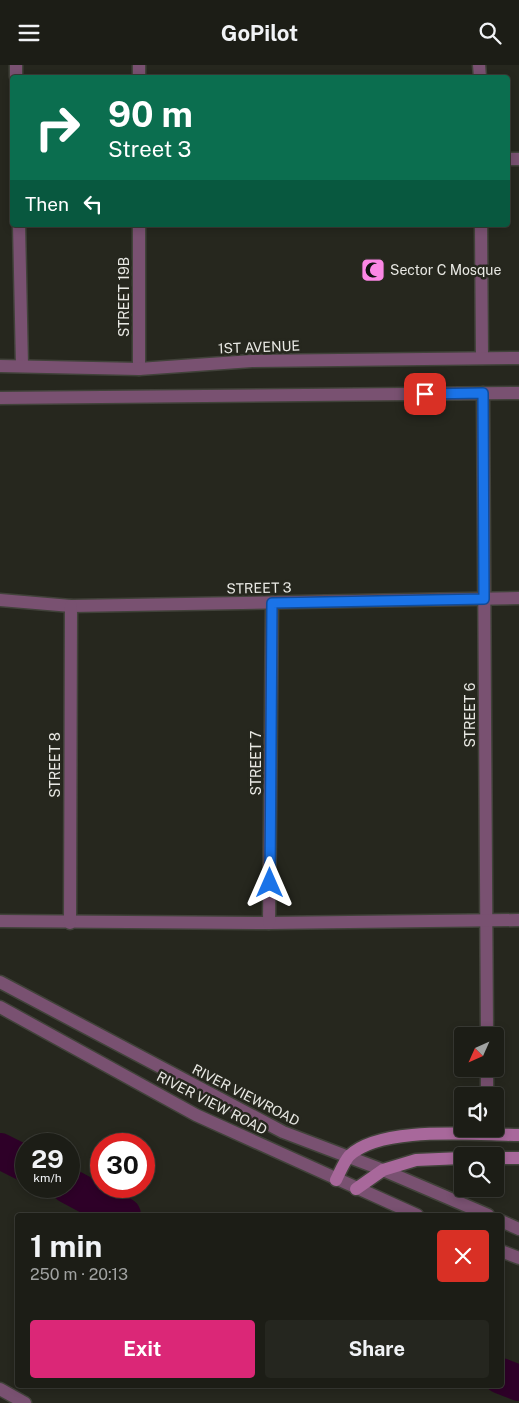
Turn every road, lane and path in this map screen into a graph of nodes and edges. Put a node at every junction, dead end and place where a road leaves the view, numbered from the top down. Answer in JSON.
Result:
{"nodes":[{"id":1,"x":19,"y":227,"type":"edge"},
{"id":2,"x":139,"y":227,"type":"edge"},
{"id":3,"x":481,"y":227,"type":"edge"},
{"id":4,"x":482,"y":358,"type":"junction"},
{"id":5,"x":519,"y":358,"type":"edge"},
{"id":6,"x":0,"y":366,"type":"edge"},
{"id":7,"x":22,"y":366,"type":"junction"},
{"id":8,"x":139,"y":369,"type":"junction"},
{"id":9,"x":483,"y":393,"type":"junction"},
{"id":10,"x":519,"y":393,"type":"edge"},
{"id":11,"x":0,"y":398,"type":"edge"},
{"id":12,"x":519,"y":598,"type":"edge"},
{"id":13,"x":484,"y":599,"type":"junction"},
{"id":14,"x":0,"y":601,"type":"edge"},
{"id":15,"x":272,"y":603,"type":"junction"},
{"id":16,"x":70,"y":606,"type":"junction"},
{"id":17,"x":519,"y":920,"type":"edge"},
{"id":18,"x":0,"y":921,"type":"edge"},
{"id":19,"x":486,"y":921,"type":"junction"},
{"id":20,"x":70,"y":923,"type":"junction"},
{"id":21,"x":269,"y":923,"type":"junction"},
{"id":22,"x":0,"y":982,"type":"edge"},
{"id":23,"x":0,"y":1007,"type":"edge"},
{"id":24,"x":487,"y":1027,"type":"edge"},
{"id":25,"x":454,"y":1133,"type":"edge"},
{"id":26,"x":504,"y":1134,"type":"edge"},
{"id":27,"x":519,"y":1135,"type":"edge"},
{"id":28,"x":349,"y":1157,"type":"junction"},
{"id":29,"x":504,"y":1158,"type":"edge"},
{"id":30,"x":519,"y":1158,"type":"edge"},
{"id":31,"x":454,"y":1159,"type":"edge"},
{"id":32,"x":383,"y":1169,"type":"junction"},
{"id":33,"x":336,"y":1179,"type":"junction"},
{"id":34,"x":356,"y":1189,"type":"junction"},
{"id":35,"x":412,"y":1213,"type":"edge"},
{"id":36,"x":483,"y":1213,"type":"edge"},
{"id":37,"x":504,"y":1222,"type":"edge"},
{"id":38,"x":519,"y":1229,"type":"edge"},
{"id":39,"x":504,"y":1252,"type":"edge"},
{"id":40,"x":519,"y":1258,"type":"edge"},
{"id":41,"x":0,"y":1389,"type":"edge"},
{"id":42,"x":25,"y":1403,"type":"edge"}],
"edges":[{"from":1,"to":7,"type":"street"},
{"from":2,"to":8,"type":"street","name":"STREET 19B"},
{"from":3,"to":4,"type":"street"},
{"from":4,"to":5,"type":"street","name":"1ST AVENUE"},
{"from":4,"to":8,"type":"street","name":"1ST AVENUE"},
{"from":6,"to":7,"type":"street","name":"1ST AVENUE"},
{"from":7,"to":8,"type":"street","name":"1ST AVENUE"},
{"from":9,"to":10,"type":"street"},
{"from":9,"to":11,"type":"street"},
{"from":9,"to":13,"type":"street","name":"STREET 6"},
{"from":12,"to":13,"type":"street","name":"STREET 3"},
{"from":13,"to":15,"type":"street","name":"STREET 3"},
{"from":13,"to":19,"type":"street","name":"STREET 6"},
{"from":14,"to":16,"type":"street","name":"STREET 3"},
{"from":15,"to":16,"type":"street","name":"STREET 3"},
{"from":15,"to":21,"type":"street","name":"STREET 7"},
{"from":16,"to":20,"type":"street","name":"STREET 8"},
{"from":17,"to":19,"type":"street"},
{"from":18,"to":20,"type":"street"},
{"from":19,"to":21,"type":"street"},
{"from":19,"to":24,"type":"street","name":"STREET 6"},
{"from":20,"to":21,"type":"street"},
{"from":22,"to":28,"type":"street","name":"RIVER VIEWROAD"},
{"from":23,"to":33,"type":"street","name":"RIVER VIEW ROAD"},
{"from":25,"to":28,"type":"main road"},
{"from":26,"to":27,"type":"main road"},
{"from":28,"to":32,"type":"street","name":"RIVER VIEWROAD"},
{"from":28,"to":33,"type":"main road"},
{"from":29,"to":30,"type":"main road"},
{"from":31,"to":32,"type":"main road"},
{"from":32,"to":34,"type":"main road"},
{"from":32,"to":36,"type":"street","name":"RIVER VIEWROAD"},
{"from":33,"to":34,"type":"street","name":"RIVER VIEW ROAD"},
{"from":34,"to":35,"type":"street","name":"RIVER VIEW ROAD"},
{"from":37,"to":38,"type":"street"},
{"from":39,"to":40,"type":"street"},
{"from":41,"to":42,"type":"street"}]}
